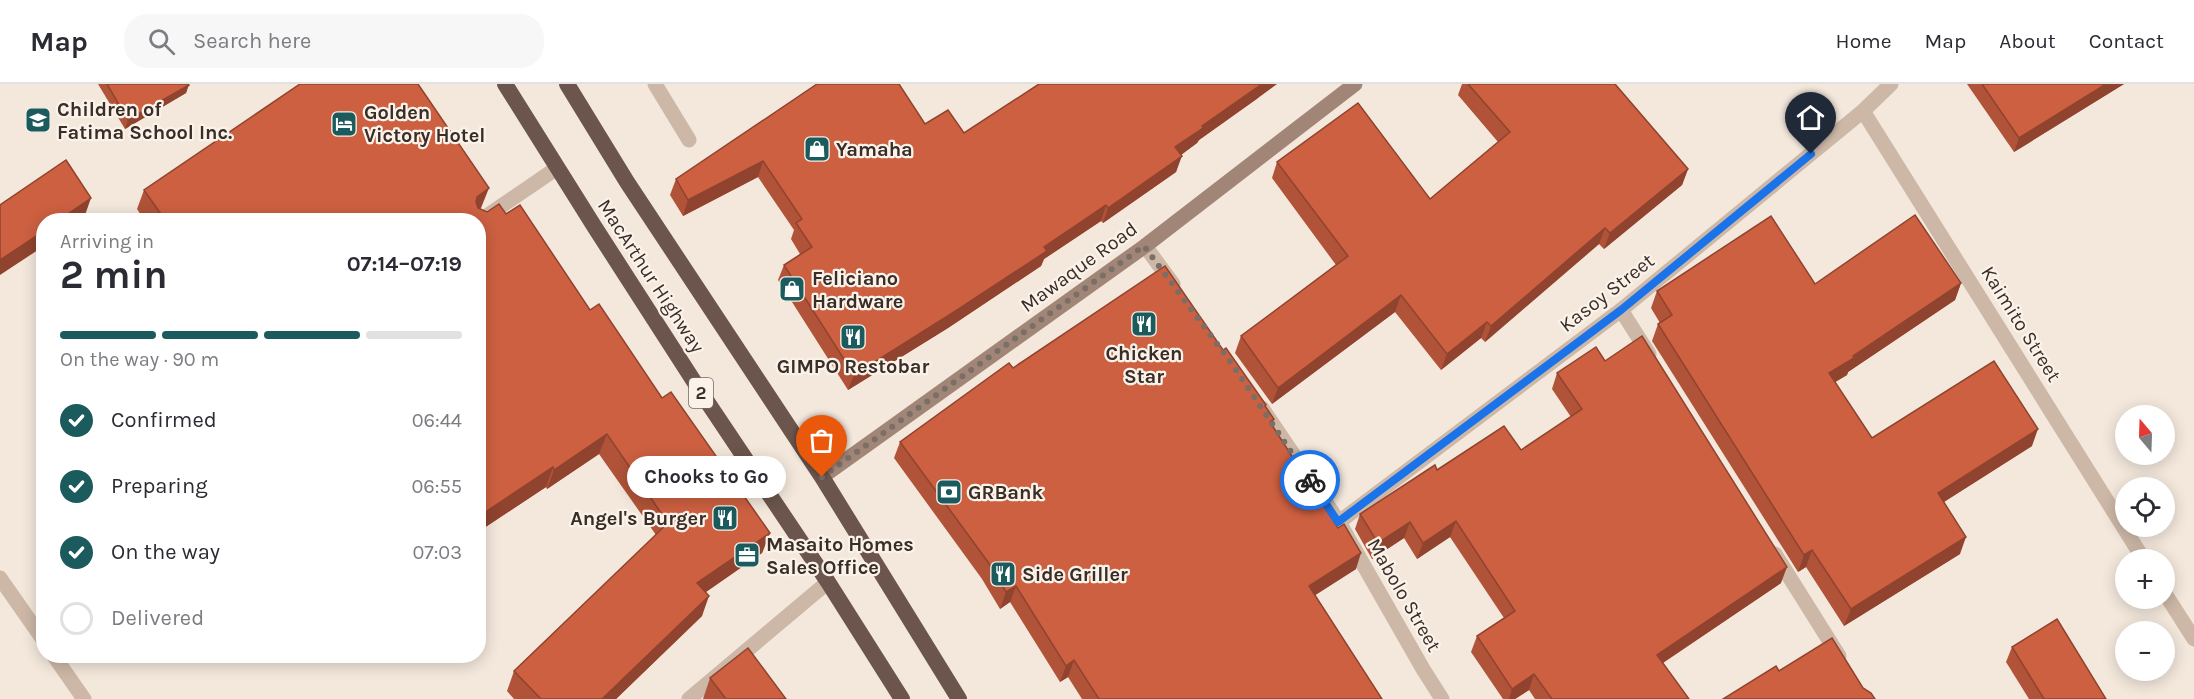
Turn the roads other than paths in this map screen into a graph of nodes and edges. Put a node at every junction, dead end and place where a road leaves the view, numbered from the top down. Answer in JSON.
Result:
{"nodes":[{"id":1,"x":505,"y":84,"type":"edge"},
{"id":2,"x":567,"y":84,"type":"edge"},
{"id":3,"x":655,"y":84,"type":"edge"},
{"id":4,"x":1355,"y":84,"type":"edge"},
{"id":5,"x":1891,"y":84,"type":"edge"},
{"id":6,"x":1863,"y":111,"type":"junction"},
{"id":7,"x":689,"y":140,"type":"dead end"},
{"id":8,"x":557,"y":168,"type":"junction"},
{"id":9,"x":486,"y":217,"type":"edge"},
{"id":10,"x":1144,"y":246,"type":"junction"},
{"id":11,"x":1185,"y":300,"type":"edge"},
{"id":12,"x":1621,"y":310,"type":"junction"},
{"id":13,"x":1659,"y":370,"type":"edge"},
{"id":14,"x":1252,"y":393,"type":"edge"},
{"id":15,"x":822,"y":477,"type":"junction"},
{"id":16,"x":1338,"y":522,"type":"junction"},
{"id":17,"x":1766,"y":539,"type":"edge"},
{"id":18,"x":2137,"y":549,"type":"edge"},
{"id":19,"x":0,"y":578,"type":"edge"},
{"id":20,"x":828,"y":582,"type":"junction"},
{"id":21,"x":2175,"y":609,"type":"edge"},
{"id":22,"x":36,"y":630,"type":"edge"},
{"id":23,"x":2194,"y":639,"type":"edge"},
{"id":24,"x":59,"y":663,"type":"edge"},
{"id":25,"x":1848,"y":669,"type":"edge"},
{"id":26,"x":84,"y":699,"type":"edge"},
{"id":27,"x":689,"y":699,"type":"edge"},
{"id":28,"x":902,"y":699,"type":"edge"},
{"id":29,"x":959,"y":699,"type":"edge"},
{"id":30,"x":1442,"y":699,"type":"edge"}],
"edges":[{"from":1,"to":8,"type":"highway","name":"MacArthur Highway","number":"2"},
{"from":2,"to":15,"type":"highway","name":"MacArthur Highway"},
{"from":3,"to":7,"type":"street"},
{"from":4,"to":10,"type":"main road","name":"Mawaque Road"},
{"from":5,"to":6,"type":"street","name":"Kasoy Street"},
{"from":6,"to":12,"type":"street","name":"Kasoy Street"},
{"from":6,"to":18,"type":"street","name":"Kaimito Street"},
{"from":8,"to":9,"type":"street"},
{"from":8,"to":20,"type":"highway","name":"MacArthur Highway","number":"2"},
{"from":10,"to":11,"type":"street"},
{"from":10,"to":15,"type":"main road","name":"Mawaque Road"},
{"from":12,"to":13,"type":"street"},
{"from":12,"to":16,"type":"street","name":"Kasoy Street"},
{"from":14,"to":16,"type":"street","name":"Mabolo Street"},
{"from":15,"to":29,"type":"highway","name":"MacArthur Highway"},
{"from":16,"to":30,"type":"street","name":"Mabolo Street"},
{"from":17,"to":25,"type":"street"},
{"from":19,"to":22,"type":"street"},
{"from":20,"to":27,"type":"street"},
{"from":20,"to":28,"type":"highway","name":"MacArthur Highway","number":"2"},
{"from":21,"to":23,"type":"street"},
{"from":24,"to":26,"type":"street"}]}
